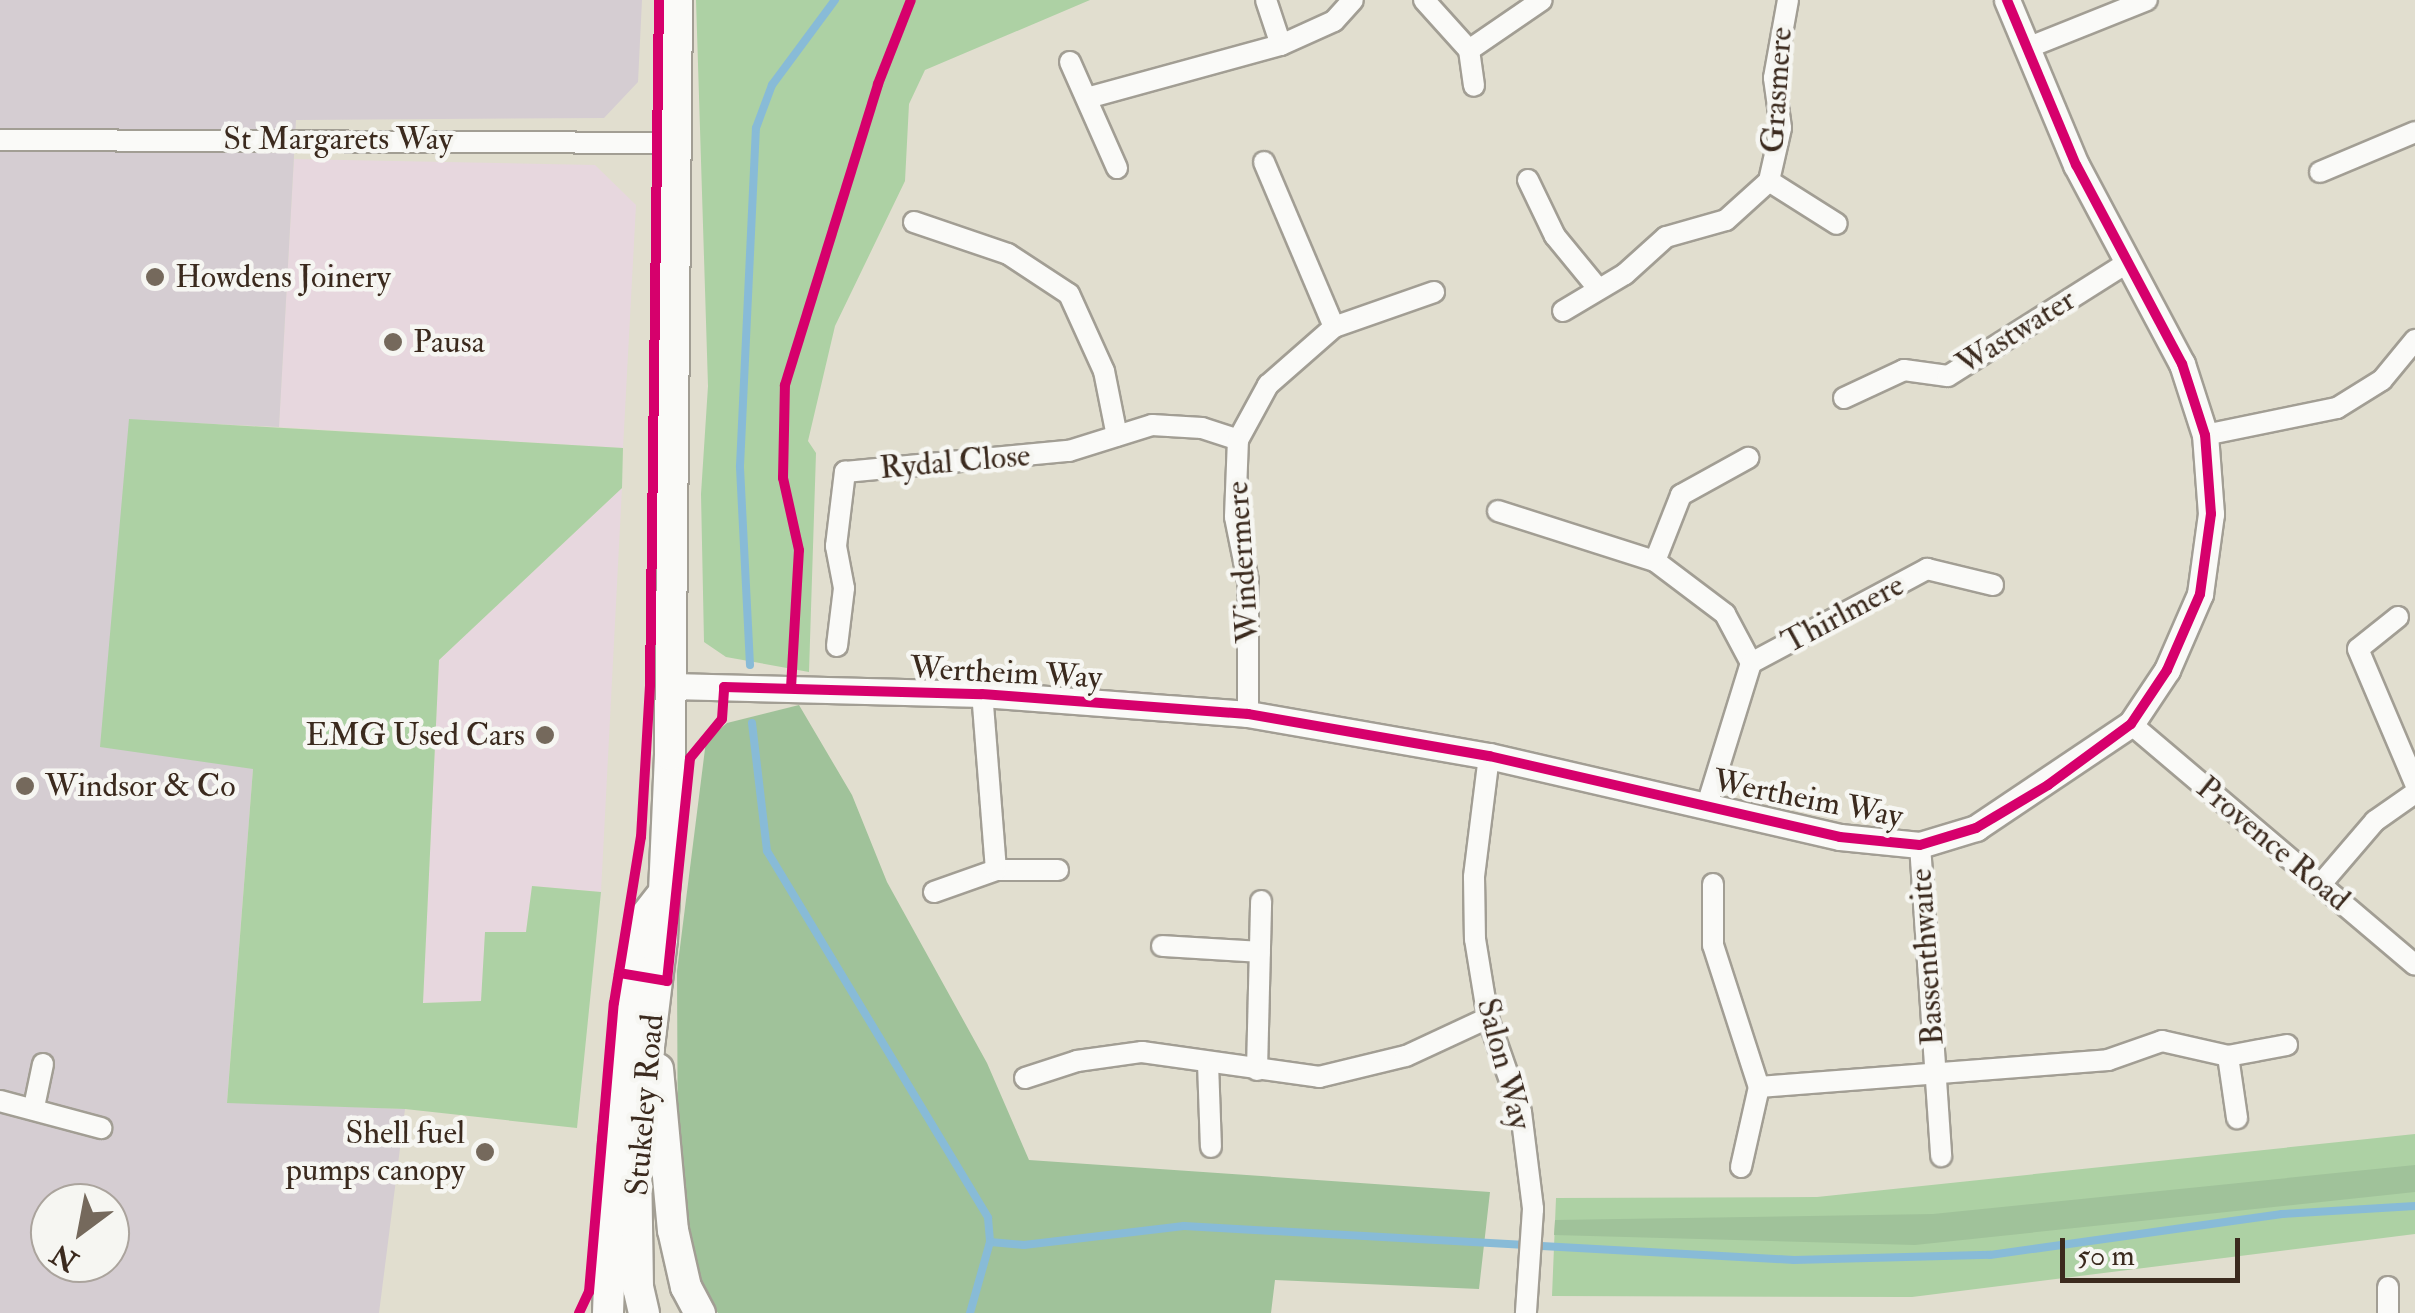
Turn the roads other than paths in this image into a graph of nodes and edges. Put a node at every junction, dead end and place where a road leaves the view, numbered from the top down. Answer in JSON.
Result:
{"nodes":[{"id":1,"x":677,"y":0,"type":"edge"},
{"id":2,"x":1266,"y":0,"type":"edge"},
{"id":3,"x":1353,"y":0,"type":"edge"},
{"id":4,"x":1424,"y":0,"type":"edge"},
{"id":5,"x":1542,"y":0,"type":"edge"},
{"id":6,"x":1788,"y":0,"type":"edge"},
{"id":7,"x":2007,"y":0,"type":"edge"},
{"id":8,"x":2147,"y":0,"type":"edge"},
{"id":9,"x":1280,"y":45,"type":"junction"},
{"id":10,"x":2028,"y":48,"type":"junction"},
{"id":11,"x":1469,"y":50,"type":"junction"},
{"id":12,"x":1070,"y":62,"type":"dead end"},
{"id":13,"x":1474,"y":86,"type":"dead end"},
{"id":14,"x":1086,"y":98,"type":"junction"},
{"id":15,"x":2415,"y":132,"type":"edge"},
{"id":16,"x":0,"y":140,"type":"edge"},
{"id":17,"x":676,"y":143,"type":"junction"},
{"id":18,"x":1264,"y":162,"type":"dead end"},
{"id":19,"x":1117,"y":168,"type":"dead end"},
{"id":20,"x":2320,"y":172,"type":"dead end"},
{"id":21,"x":1528,"y":180,"type":"dead end"},
{"id":22,"x":1768,"y":180,"type":"junction"},
{"id":23,"x":914,"y":222,"type":"dead end"},
{"id":24,"x":1837,"y":224,"type":"dead end"},
{"id":25,"x":2127,"y":263,"type":"junction"},
{"id":26,"x":1596,"y":286,"type":"junction"},
{"id":27,"x":1434,"y":292,"type":"dead end"},
{"id":28,"x":1563,"y":310,"type":"dead end"},
{"id":29,"x":1334,"y":327,"type":"junction"},
{"id":30,"x":2415,"y":340,"type":"edge"},
{"id":31,"x":1844,"y":398,"type":"dead end"},
{"id":32,"x":1117,"y":436,"type":"junction"},
{"id":33,"x":2205,"y":436,"type":"junction"},
{"id":34,"x":1238,"y":440,"type":"junction"},
{"id":35,"x":1748,"y":458,"type":"dead end"},
{"id":36,"x":1498,"y":511,"type":"dead end"},
{"id":37,"x":1654,"y":561,"type":"junction"},
{"id":38,"x":1993,"y":585,"type":"dead end"},
{"id":39,"x":2398,"y":617,"type":"dead end"},
{"id":40,"x":837,"y":646,"type":"dead end"},
{"id":41,"x":1751,"y":663,"type":"junction"},
{"id":42,"x":672,"y":686,"type":"junction"},
{"id":43,"x":982,"y":694,"type":"junction"},
{"id":44,"x":1248,"y":714,"type":"junction"},
{"id":45,"x":2130,"y":724,"type":"junction"},
{"id":46,"x":1489,"y":756,"type":"junction"},
{"id":47,"x":2415,"y":783,"type":"edge"},
{"id":48,"x":2415,"y":794,"type":"edge"},
{"id":49,"x":1707,"y":805,"type":"junction"},
{"id":50,"x":1920,"y":846,"type":"junction"},
{"id":51,"x":996,"y":870,"type":"junction"},
{"id":52,"x":1058,"y":870,"type":"dead end"},
{"id":53,"x":1713,"y":884,"type":"dead end"},
{"id":54,"x":2320,"y":884,"type":"junction"},
{"id":55,"x":934,"y":892,"type":"dead end"},
{"id":56,"x":660,"y":897,"type":"junction"},
{"id":57,"x":1262,"y":901,"type":"dead end"},
{"id":58,"x":1162,"y":946,"type":"dead end"},
{"id":59,"x":1260,"y":952,"type":"junction"},
{"id":60,"x":2415,"y":965,"type":"edge"},
{"id":61,"x":653,"y":1007,"type":"junction"},
{"id":62,"x":1488,"y":1018,"type":"junction"},
{"id":63,"x":2287,"y":1045,"type":"dead end"},
{"id":64,"x":2228,"y":1056,"type":"junction"},
{"id":65,"x":1208,"y":1063,"type":"junction"},
{"id":66,"x":43,"y":1064,"type":"dead end"},
{"id":67,"x":1934,"y":1069,"type":"junction"},
{"id":68,"x":1257,"y":1070,"type":"junction"},
{"id":69,"x":1025,"y":1078,"type":"dead end"},
{"id":70,"x":1758,"y":1087,"type":"junction"},
{"id":71,"x":0,"y":1100,"type":"edge"},
{"id":72,"x":34,"y":1106,"type":"junction"},
{"id":73,"x":2237,"y":1118,"type":"dead end"},
{"id":74,"x":100,"y":1128,"type":"dead end"},
{"id":75,"x":1210,"y":1147,"type":"dead end"},
{"id":76,"x":1941,"y":1156,"type":"dead end"},
{"id":77,"x":1741,"y":1166,"type":"dead end"},
{"id":78,"x":2388,"y":1288,"type":"dead end"},
{"id":79,"x":608,"y":1313,"type":"edge"},
{"id":80,"x":644,"y":1313,"type":"edge"},
{"id":81,"x":700,"y":1313,"type":"edge"},
{"id":82,"x":1526,"y":1313,"type":"edge"},
{"id":83,"x":2388,"y":1313,"type":"edge"}],
"edges":[{"from":1,"to":17,"type":"main road","name":"Stukeley Road"},
{"from":2,"to":9,"type":"street"},
{"from":3,"to":9,"type":"street"},
{"from":4,"to":11,"type":"street"},
{"from":5,"to":11,"type":"street"},
{"from":6,"to":22,"type":"street","name":"Grasmere"},
{"from":7,"to":10,"type":"street","name":"Wertheim Way"},
{"from":8,"to":10,"type":"street"},
{"from":9,"to":14,"type":"street"},
{"from":10,"to":25,"type":"street","name":"Wertheim Way"},
{"from":11,"to":13,"type":"street"},
{"from":12,"to":14,"type":"street"},
{"from":14,"to":19,"type":"street"},
{"from":15,"to":20,"type":"street"},
{"from":16,"to":17,"type":"street","name":"St Margarets Way"},
{"from":17,"to":42,"type":"main road","name":"Stukeley Road"},
{"from":18,"to":29,"type":"street"},
{"from":21,"to":26,"type":"street"},
{"from":22,"to":24,"type":"street","name":"Grasmere"},
{"from":22,"to":26,"type":"street","name":"Grasmere"},
{"from":23,"to":32,"type":"street"},
{"from":25,"to":31,"type":"street","name":"Wastwater"},
{"from":25,"to":33,"type":"street","name":"Wertheim Way"},
{"from":26,"to":28,"type":"street","name":"Grasmere"},
{"from":27,"to":29,"type":"street","name":"Windermere"},
{"from":29,"to":34,"type":"street","name":"Windermere"},
{"from":30,"to":33,"type":"street"},
{"from":32,"to":34,"type":"street","name":"Rydal Close"},
{"from":32,"to":40,"type":"street","name":"Rydal Close"},
{"from":33,"to":45,"type":"street","name":"Wertheim Way"},
{"from":34,"to":44,"type":"street","name":"Windermere"},
{"from":35,"to":37,"type":"street"},
{"from":36,"to":37,"type":"street","name":"Thirlmere"},
{"from":37,"to":41,"type":"street","name":"Thirlmere"},
{"from":38,"to":41,"type":"street","name":"Thirlmere"},
{"from":39,"to":47,"type":"street"},
{"from":41,"to":49,"type":"street","name":"Thirlmere"},
{"from":42,"to":43,"type":"street","name":"Wertheim Way"},
{"from":42,"to":56,"type":"main road","name":"Stukeley Road"},
{"from":43,"to":44,"type":"street","name":"Wertheim Way"},
{"from":43,"to":51,"type":"street"},
{"from":44,"to":46,"type":"street","name":"Wertheim Way"},
{"from":45,"to":50,"type":"street","name":"Wertheim Way"},
{"from":45,"to":54,"type":"street","name":"Provence Road"},
{"from":46,"to":49,"type":"street","name":"Wertheim Way"},
{"from":46,"to":62,"type":"street","name":"Salon Way"},
{"from":48,"to":54,"type":"street"},
{"from":49,"to":50,"type":"street","name":"Wertheim Way"},
{"from":50,"to":67,"type":"street","name":"Bassenthwaite"},
{"from":51,"to":52,"type":"street"},
{"from":51,"to":55,"type":"street"},
{"from":53,"to":70,"type":"street"},
{"from":54,"to":60,"type":"street","name":"Provence Road"},
{"from":56,"to":61,"type":"main road","name":"Stukeley Road"},
{"from":56,"to":79,"type":"main road","name":"Stukeley Road"},
{"from":57,"to":59,"type":"street"},
{"from":58,"to":59,"type":"street"},
{"from":59,"to":68,"type":"street"},
{"from":61,"to":80,"type":"main road","name":"Stukeley Road"},
{"from":61,"to":81,"type":"main road"},
{"from":62,"to":68,"type":"street"},
{"from":62,"to":82,"type":"street","name":"Salon Way"},
{"from":63,"to":64,"type":"street","name":"Bassenthwaite"},
{"from":64,"to":67,"type":"street","name":"Bassenthwaite"},
{"from":64,"to":73,"type":"street"},
{"from":65,"to":68,"type":"street"},
{"from":65,"to":69,"type":"street"},
{"from":65,"to":75,"type":"street"},
{"from":66,"to":72,"type":"street"},
{"from":67,"to":70,"type":"street","name":"Bassenthwaite"},
{"from":67,"to":76,"type":"street","name":"Bassenthwaite"},
{"from":70,"to":77,"type":"street"},
{"from":71,"to":72,"type":"street"},
{"from":72,"to":74,"type":"street"},
{"from":78,"to":83,"type":"street"}]}
